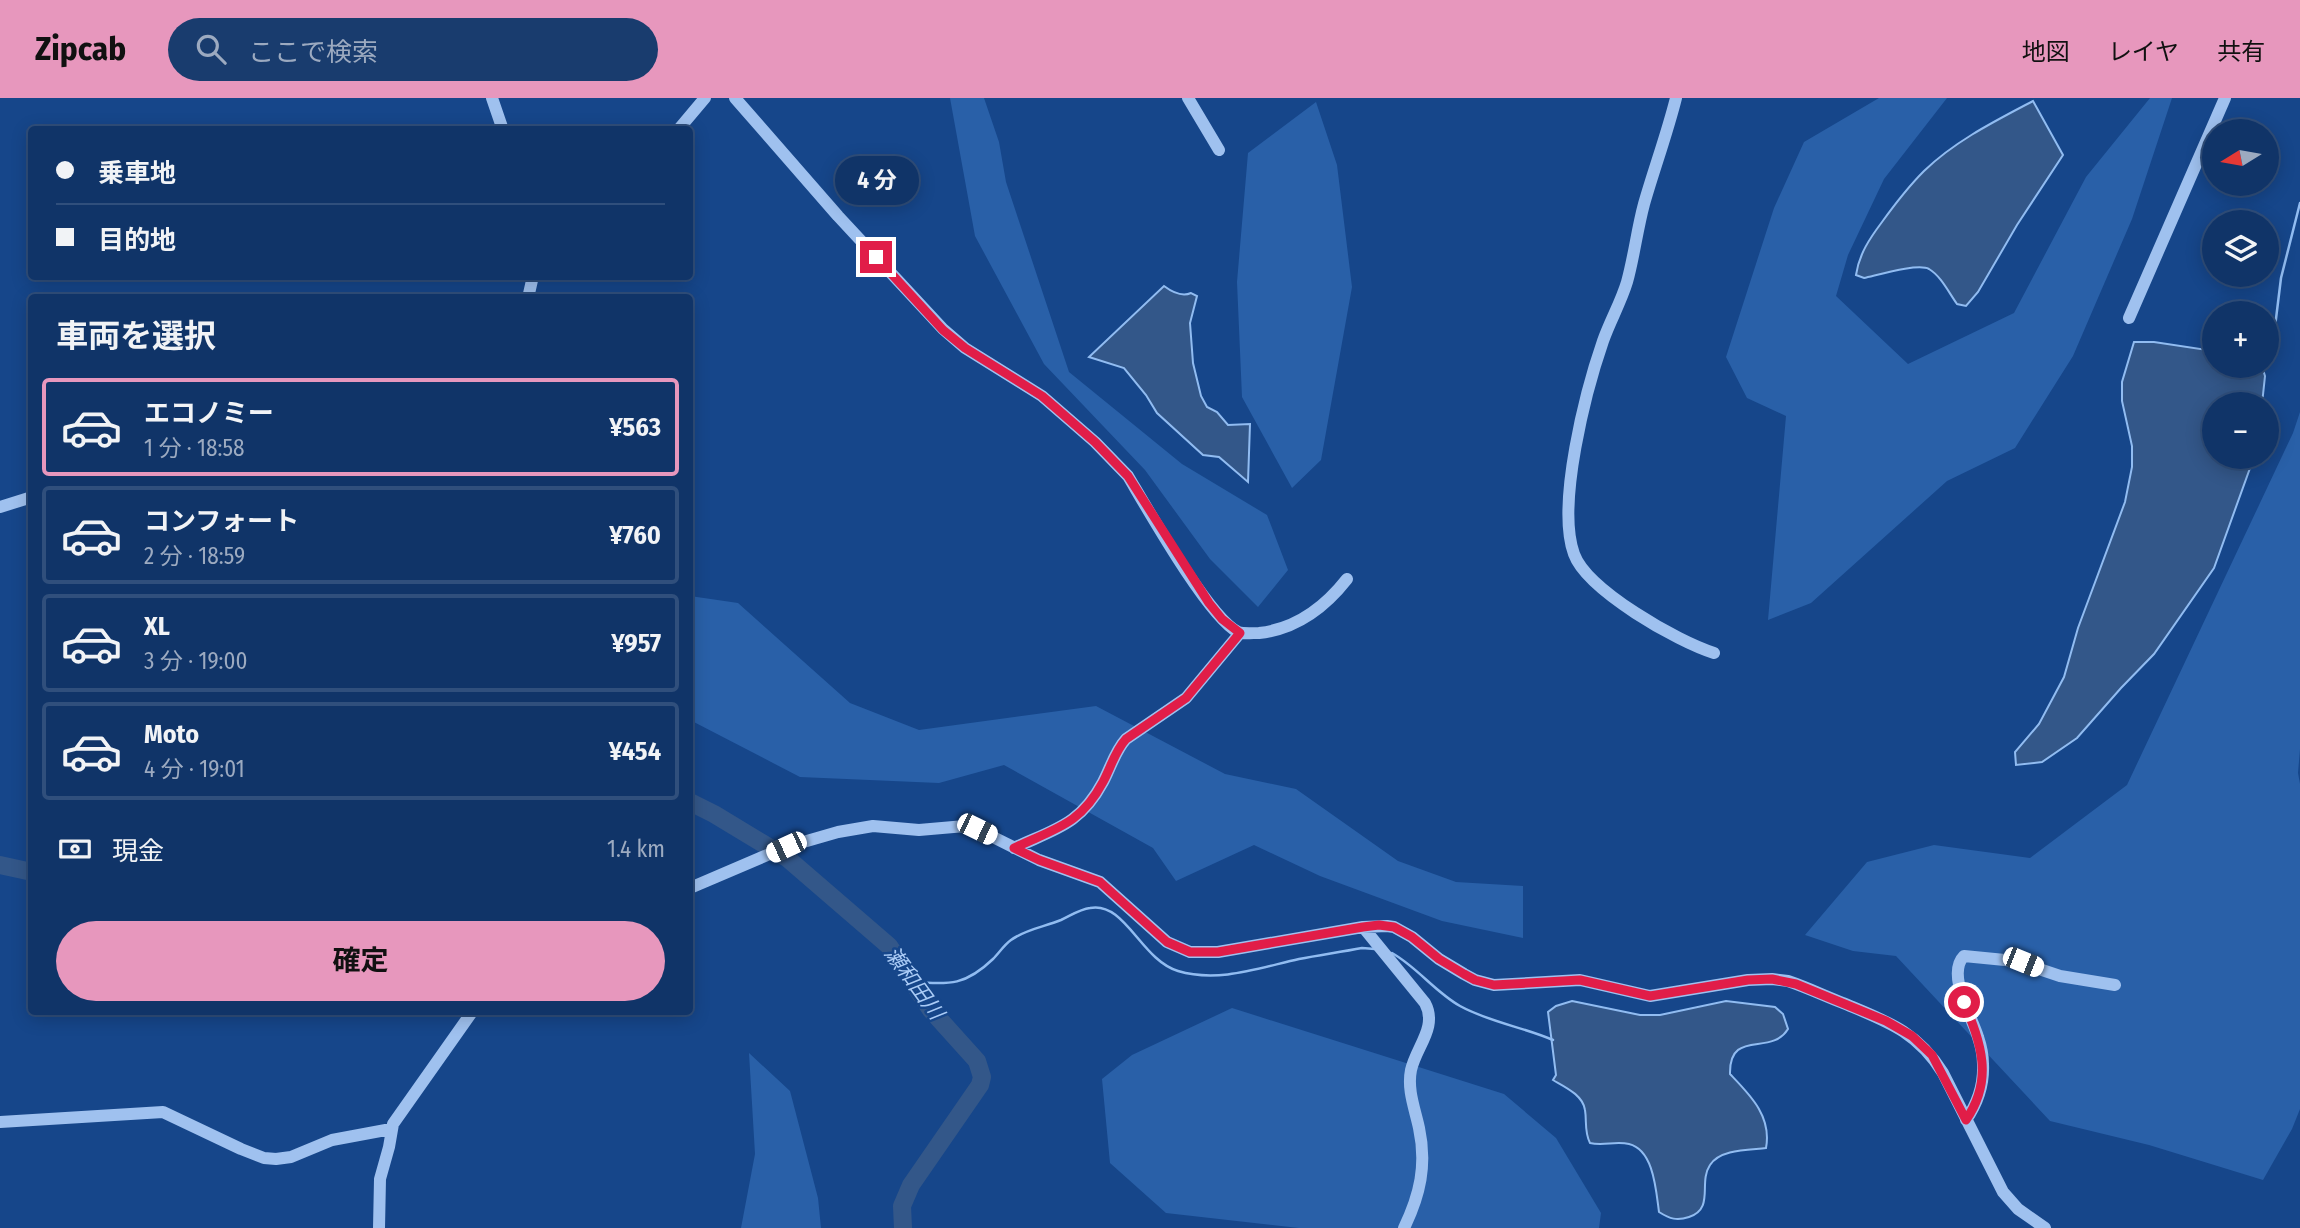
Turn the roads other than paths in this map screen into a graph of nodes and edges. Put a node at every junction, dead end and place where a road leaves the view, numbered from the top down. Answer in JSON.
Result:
{"nodes":[{"id":1,"x":492,"y":98,"type":"edge"},
{"id":2,"x":705,"y":98,"type":"edge"},
{"id":3,"x":735,"y":98,"type":"edge"},
{"id":4,"x":1188,"y":98,"type":"edge"},
{"id":5,"x":1676,"y":98,"type":"edge"},
{"id":6,"x":2225,"y":98,"type":"edge"},
{"id":7,"x":502,"y":126,"type":"edge"},
{"id":8,"x":681,"y":126,"type":"edge"},
{"id":9,"x":1219,"y":150,"type":"dead end"},
{"id":10,"x":2129,"y":318,"type":"dead end"},
{"id":11,"x":28,"y":498,"type":"edge"},
{"id":12,"x":0,"y":507,"type":"edge"},
{"id":13,"x":1347,"y":579,"type":"dead end"},
{"id":14,"x":1240,"y":633,"type":"junction"},
{"id":15,"x":1714,"y":653,"type":"dead end"},
{"id":16,"x":1014,"y":848,"type":"junction"},
{"id":17,"x":693,"y":887,"type":"edge"},
{"id":18,"x":1363,"y":927,"type":"junction"},
{"id":19,"x":2115,"y":985,"type":"dead end"},
{"id":20,"x":470,"y":1015,"type":"edge"},
{"id":21,"x":1966,"y":1120,"type":"junction"},
{"id":22,"x":0,"y":1122,"type":"edge"},
{"id":23,"x":391,"y":1129,"type":"junction"},
{"id":24,"x":379,"y":1228,"type":"edge"},
{"id":25,"x":1404,"y":1228,"type":"edge"},
{"id":26,"x":2045,"y":1228,"type":"edge"}],
"edges":[{"from":1,"to":7,"type":"street"},
{"from":2,"to":8,"type":"street"},
{"from":3,"to":14,"type":"street"},
{"from":4,"to":9,"type":"street"},
{"from":5,"to":15,"type":"street"},
{"from":6,"to":10,"type":"street"},
{"from":11,"to":12,"type":"street"},
{"from":13,"to":14,"type":"street"},
{"from":14,"to":16,"type":"street"},
{"from":16,"to":17,"type":"street"},
{"from":16,"to":18,"type":"street"},
{"from":18,"to":21,"type":"street"},
{"from":18,"to":25,"type":"street"},
{"from":19,"to":21,"type":"street"},
{"from":20,"to":23,"type":"street"},
{"from":21,"to":26,"type":"street"},
{"from":22,"to":23,"type":"street"},
{"from":23,"to":24,"type":"street"}]}
